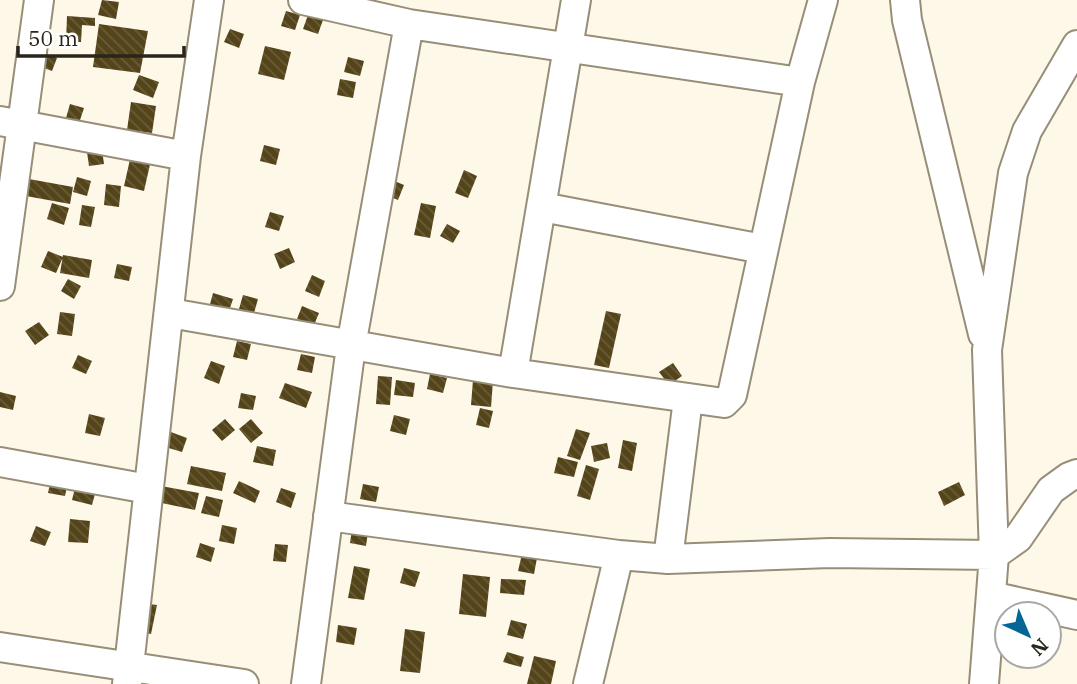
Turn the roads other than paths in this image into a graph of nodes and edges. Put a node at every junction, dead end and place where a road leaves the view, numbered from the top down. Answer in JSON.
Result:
{"nodes":[{"id":1,"x":39,"y":0,"type":"edge"},
{"id":2,"x":209,"y":0,"type":"edge"},
{"id":3,"x":303,"y":0,"type":"edge"},
{"id":4,"x":576,"y":0,"type":"edge"},
{"id":5,"x":823,"y":0,"type":"edge"},
{"id":6,"x":905,"y":0,"type":"edge"},
{"id":7,"x":410,"y":23,"type":"junction"},
{"id":8,"x":1077,"y":45,"type":"edge"},
{"id":9,"x":567,"y":48,"type":"junction"},
{"id":10,"x":800,"y":82,"type":"junction"},
{"id":11,"x":11,"y":122,"type":"edge"},
{"id":12,"x":186,"y":156,"type":"junction"},
{"id":13,"x":542,"y":207,"type":"junction"},
{"id":14,"x":763,"y":249,"type":"junction"},
{"id":15,"x":0,"y":286,"type":"edge"},
{"id":16,"x":170,"y":313,"type":"junction"},
{"id":17,"x":351,"y":346,"type":"junction"},
{"id":18,"x":987,"y":350,"type":"junction"},
{"id":19,"x":513,"y":373,"type":"junction"},
{"id":20,"x":688,"y":399,"type":"junction"},
{"id":21,"x":0,"y":462,"type":"edge"},
{"id":22,"x":1077,"y":474,"type":"edge"},
{"id":23,"x":148,"y":489,"type":"junction"},
{"id":24,"x":328,"y":516,"type":"junction"},
{"id":25,"x":619,"y":555,"type":"junction"},
{"id":26,"x":994,"y":555,"type":"junction"},
{"id":27,"x":668,"y":559,"type":"junction"},
{"id":28,"x":991,"y":596,"type":"junction"},
{"id":29,"x":1077,"y":615,"type":"edge"},
{"id":30,"x":0,"y":647,"type":"edge"},
{"id":31,"x":128,"y":675,"type":"edge"},
{"id":32,"x":244,"y":684,"type":"edge"},
{"id":33,"x":306,"y":684,"type":"edge"},
{"id":34,"x":588,"y":684,"type":"edge"},
{"id":35,"x":984,"y":684,"type":"edge"}],
"edges":[{"from":1,"to":11,"type":"street"},
{"from":2,"to":12,"type":"street"},
{"from":3,"to":7,"type":"street"},
{"from":4,"to":9,"type":"street"},
{"from":5,"to":10,"type":"street"},
{"from":6,"to":18,"type":"street"},
{"from":7,"to":9,"type":"street"},
{"from":7,"to":17,"type":"street"},
{"from":8,"to":18,"type":"street"},
{"from":9,"to":10,"type":"street"},
{"from":9,"to":13,"type":"street"},
{"from":10,"to":14,"type":"street"},
{"from":11,"to":12,"type":"street"},
{"from":11,"to":15,"type":"street"},
{"from":12,"to":16,"type":"street"},
{"from":13,"to":14,"type":"street"},
{"from":13,"to":19,"type":"street"},
{"from":14,"to":20,"type":"street"},
{"from":16,"to":17,"type":"street"},
{"from":16,"to":23,"type":"street"},
{"from":17,"to":19,"type":"street"},
{"from":17,"to":24,"type":"street"},
{"from":18,"to":26,"type":"street"},
{"from":19,"to":20,"type":"street"},
{"from":20,"to":27,"type":"street"},
{"from":21,"to":23,"type":"street"},
{"from":22,"to":26,"type":"street"},
{"from":23,"to":31,"type":"street"},
{"from":24,"to":25,"type":"street"},
{"from":24,"to":33,"type":"street"},
{"from":25,"to":27,"type":"street"},
{"from":25,"to":34,"type":"street"},
{"from":26,"to":27,"type":"street"},
{"from":26,"to":28,"type":"street"},
{"from":28,"to":29,"type":"street"},
{"from":28,"to":35,"type":"street"},
{"from":30,"to":31,"type":"street"},
{"from":31,"to":32,"type":"street"}]}
